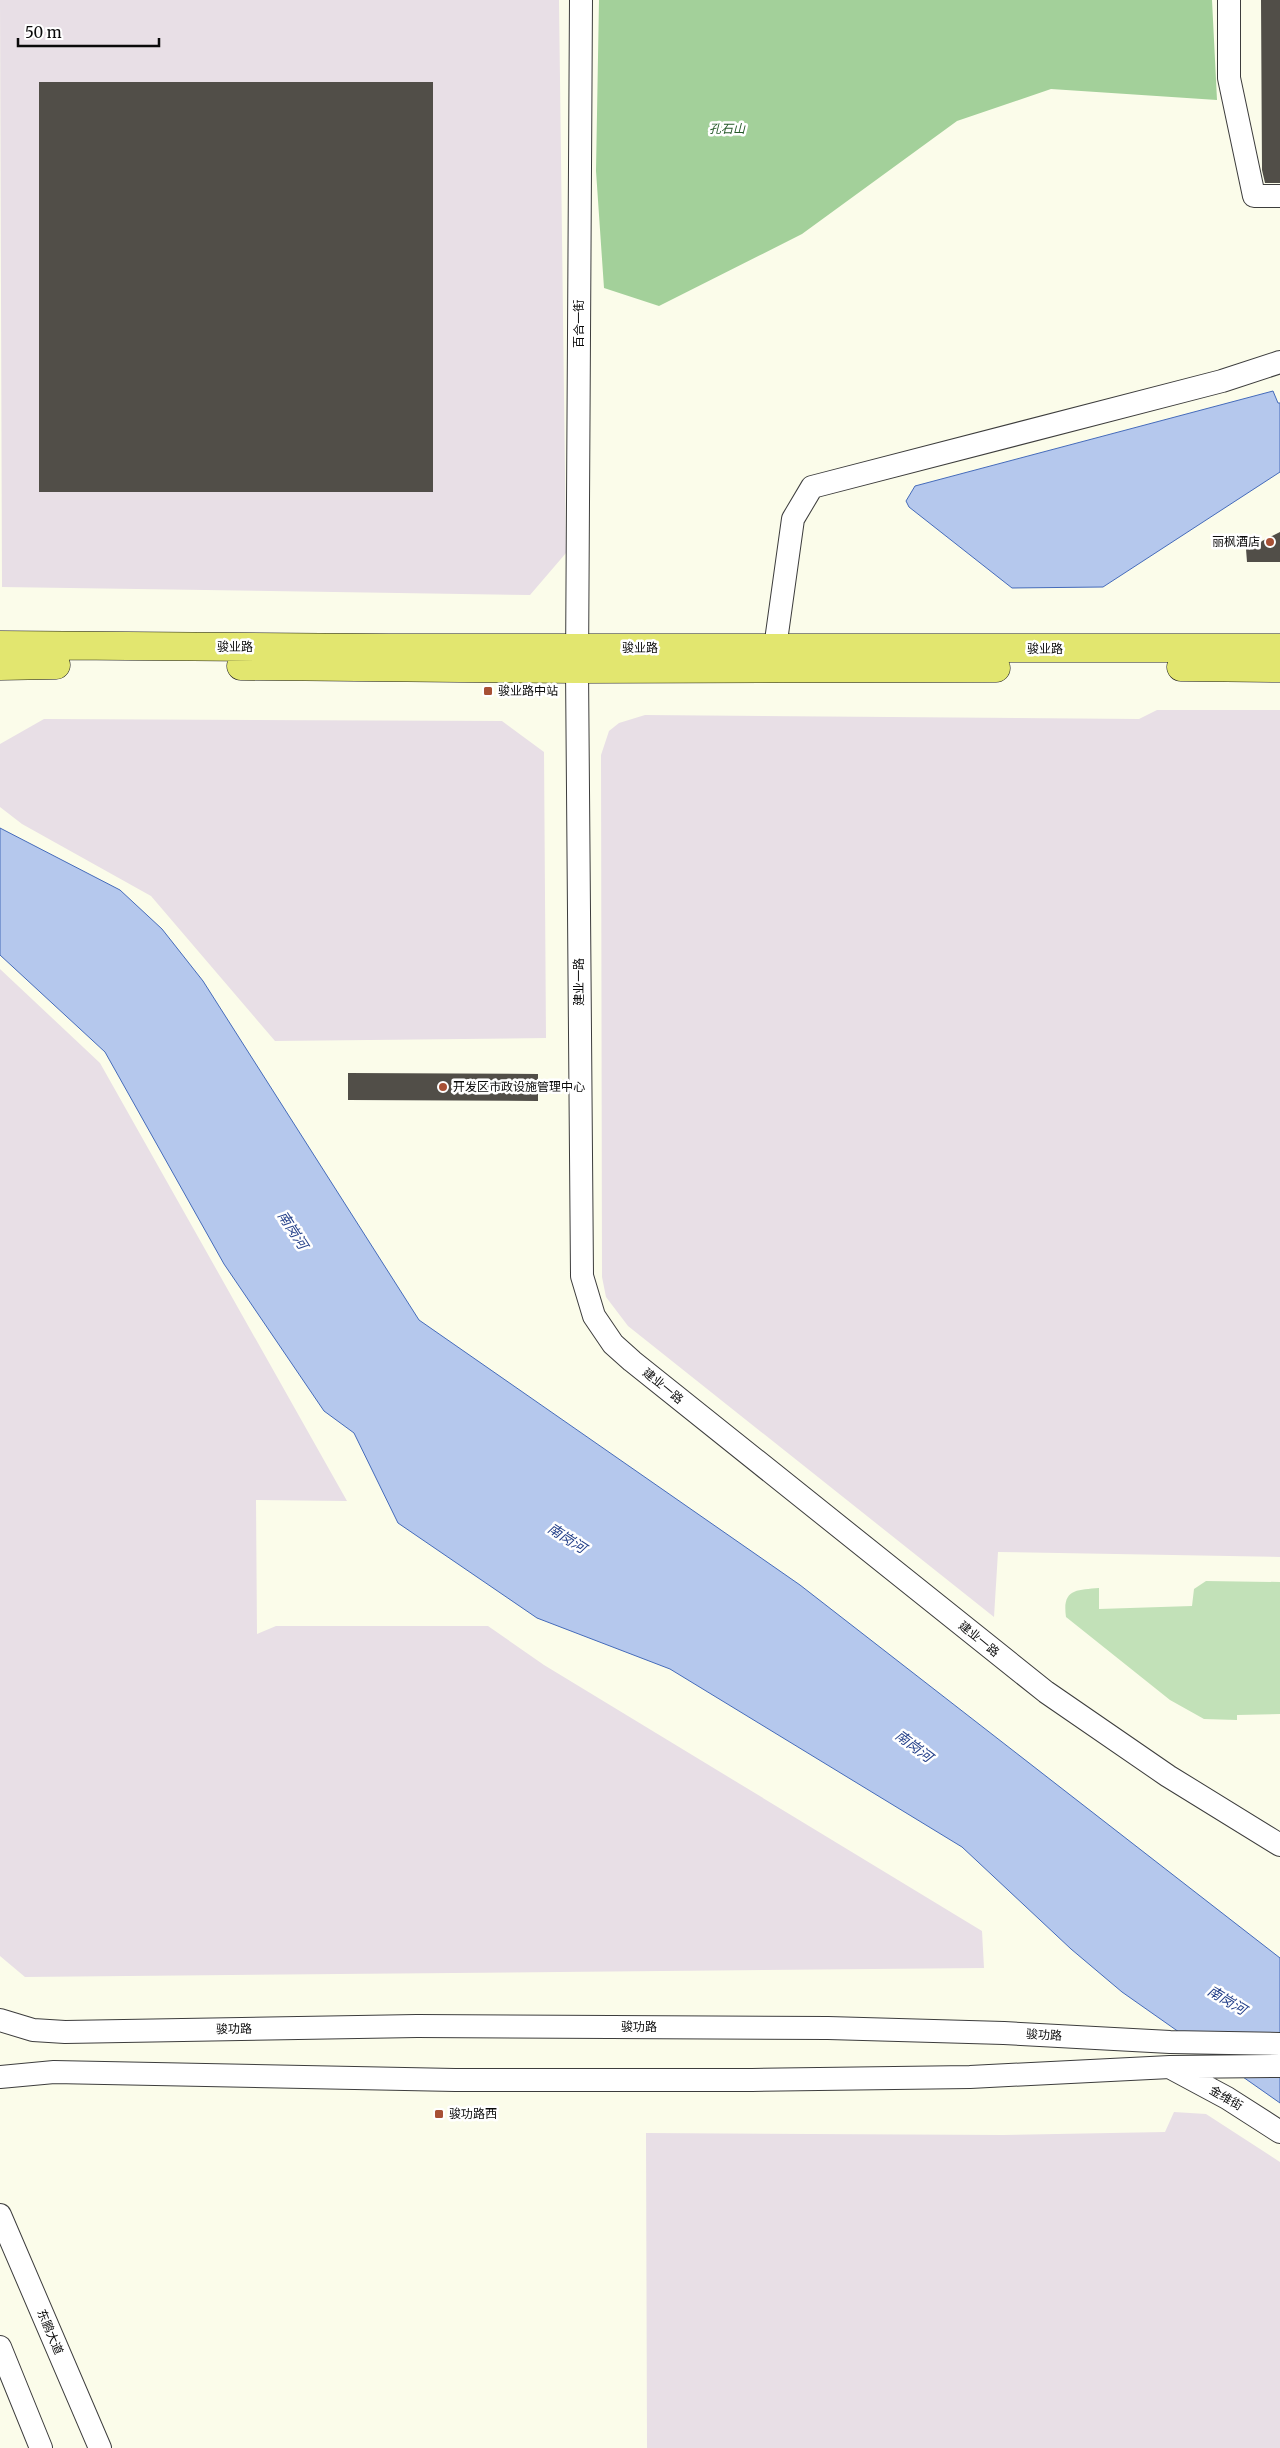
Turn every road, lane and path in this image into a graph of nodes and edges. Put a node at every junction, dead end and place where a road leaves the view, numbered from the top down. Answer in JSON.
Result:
{"nodes":[{"id":1,"x":582,"y":0,"type":"edge"},
{"id":2,"x":1229,"y":0,"type":"edge"},
{"id":3,"x":1280,"y":196,"type":"edge"},
{"id":4,"x":1280,"y":362,"type":"edge"},
{"id":5,"x":0,"y":645,"type":"edge"},
{"id":6,"x":774,"y":648,"type":"junction"},
{"id":7,"x":1280,"y":648,"type":"edge"},
{"id":8,"x":577,"y":658,"type":"junction"},
{"id":9,"x":0,"y":666,"type":"edge"},
{"id":10,"x":1280,"y":668,"type":"edge"},
{"id":11,"x":1280,"y":1845,"type":"edge"},
{"id":12,"x":0,"y":2020,"type":"edge"},
{"id":13,"x":1280,"y":2044,"type":"edge"},
{"id":14,"x":1280,"y":2066,"type":"edge"},
{"id":15,"x":1170,"y":2067,"type":"junction"},
{"id":16,"x":0,"y":2077,"type":"edge"},
{"id":17,"x":1280,"y":2132,"type":"edge"},
{"id":18,"x":0,"y":2215,"type":"edge"},
{"id":19,"x":0,"y":2348,"type":"edge"},
{"id":20,"x":41,"y":2448,"type":"edge"},
{"id":21,"x":100,"y":2448,"type":"edge"}],
"edges":[{"from":1,"to":8,"type":"street","name":"百合一街"},
{"from":2,"to":3,"type":"street"},
{"from":4,"to":6,"type":"street"},
{"from":5,"to":8,"type":"main road","name":"骏业路"},
{"from":6,"to":7,"type":"main road","name":"骏业路"},
{"from":6,"to":8,"type":"main road","name":"骏业路"},
{"from":8,"to":9,"type":"main road","name":"骏业路"},
{"from":8,"to":10,"type":"main road","name":"骏业路"},
{"from":8,"to":11,"type":"street","name":"建业一路"},
{"from":12,"to":13,"type":"street","name":"骏功路"},
{"from":14,"to":15,"type":"street"},
{"from":15,"to":16,"type":"street"},
{"from":15,"to":17,"type":"street","name":"金维街"},
{"from":18,"to":21,"type":"street","name":"东鹏大道"},
{"from":19,"to":20,"type":"street"}]}
